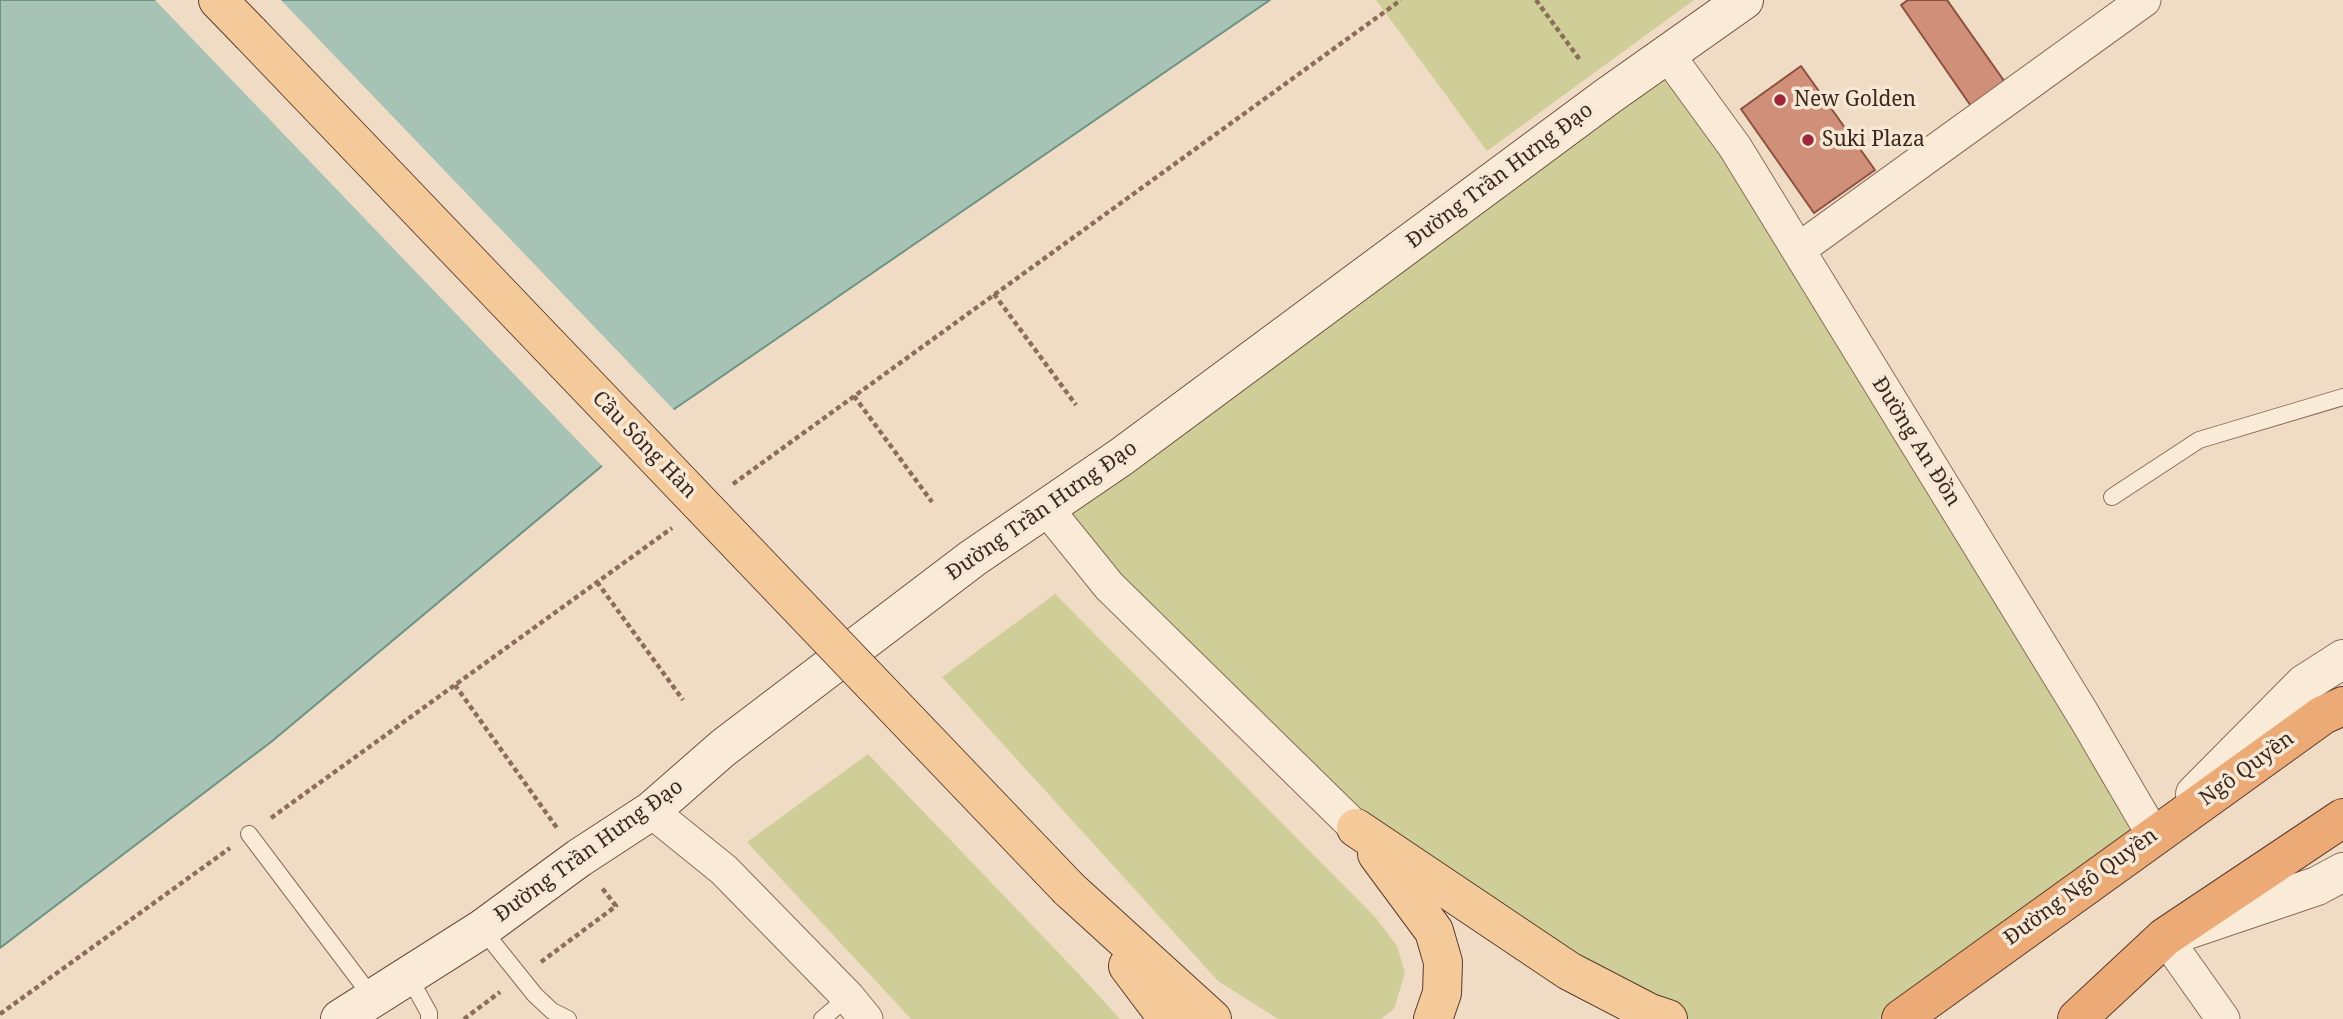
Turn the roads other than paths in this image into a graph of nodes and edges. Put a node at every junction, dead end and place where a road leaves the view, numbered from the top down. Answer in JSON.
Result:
{"nodes":[{"id":1,"x":218,"y":0,"type":"edge"},
{"id":2,"x":1744,"y":0,"type":"edge"},
{"id":3,"x":2144,"y":0,"type":"edge"},
{"id":4,"x":1668,"y":55,"type":"junction"},
{"id":5,"x":1798,"y":250,"type":"junction"},
{"id":6,"x":2343,"y":397,"type":"edge"},
{"id":7,"x":2112,"y":497,"type":"dead end"},
{"id":8,"x":1046,"y":508,"type":"junction"},
{"id":9,"x":2343,"y":659,"type":"edge"},
{"id":10,"x":2343,"y":706,"type":"edge"},
{"id":11,"x":651,"y":811,"type":"junction"},
{"id":12,"x":2343,"y":818,"type":"edge"},
{"id":13,"x":1356,"y":828,"type":"junction"},
{"id":14,"x":249,"y":834,"type":"dead end"},
{"id":15,"x":2154,"y":836,"type":"junction"},
{"id":16,"x":2343,"y":872,"type":"edge"},
{"id":17,"x":482,"y":929,"type":"junction"},
{"id":18,"x":2165,"y":937,"type":"junction"},
{"id":19,"x":408,"y":975,"type":"junction"},
{"id":20,"x":372,"y":997,"type":"junction"},
{"id":21,"x":857,"y":1008,"type":"edge"},
{"id":22,"x":1199,"y":1015,"type":"edge"},
{"id":23,"x":1900,"y":1018,"type":"edge"},
{"id":24,"x":340,"y":1019,"type":"edge"},
{"id":25,"x":429,"y":1019,"type":"edge"},
{"id":26,"x":568,"y":1019,"type":"edge"},
{"id":27,"x":822,"y":1019,"type":"edge"},
{"id":28,"x":1433,"y":1019,"type":"edge"},
{"id":29,"x":1668,"y":1019,"type":"edge"},
{"id":30,"x":2077,"y":1019,"type":"edge"},
{"id":31,"x":2223,"y":1019,"type":"edge"}],
"edges":[{"from":1,"to":22,"type":"main road","name":"Cầu Sông Hàn","bridge":true},
{"from":2,"to":4,"type":"main road","name":"Đường Trần Hưng Đạo"},
{"from":3,"to":5,"type":"street"},
{"from":4,"to":5,"type":"street","name":"Đường An Đồn"},
{"from":4,"to":8,"type":"main road","name":"Đường Trần Hưng Đạo"},
{"from":5,"to":15,"type":"street","name":"Đường An Đồn"},
{"from":6,"to":7,"type":"lane"},
{"from":8,"to":11,"type":"main road","name":"Đường Trần Hưng Đạo"},
{"from":8,"to":13,"type":"street"},
{"from":9,"to":15,"type":"main road","name":"Đường Ngô Quyền"},
{"from":10,"to":15,"type":"highway","name":"Ngô Quyền"},
{"from":11,"to":17,"type":"main road","name":"Đường Trần Hưng Đạo"},
{"from":11,"to":21,"type":"street"},
{"from":12,"to":18,"type":"highway"},
{"from":13,"to":28,"type":"main road"},
{"from":13,"to":29,"type":"main road"},
{"from":14,"to":20,"type":"lane"},
{"from":15,"to":23,"type":"highway","name":"Đường Ngô Quyền"},
{"from":16,"to":18,"type":"main road"},
{"from":17,"to":19,"type":"main road","name":"Đường Trần Hưng Đạo"},
{"from":17,"to":26,"type":"lane"},
{"from":18,"to":30,"type":"highway"},
{"from":18,"to":31,"type":"street"},
{"from":19,"to":20,"type":"main road","name":"Đường Trần Hưng Đạo"},
{"from":19,"to":25,"type":"lane"},
{"from":20,"to":24,"type":"main road","name":"Đường Trần Hưng Đạo"},
{"from":21,"to":27,"type":"lane"}]}
